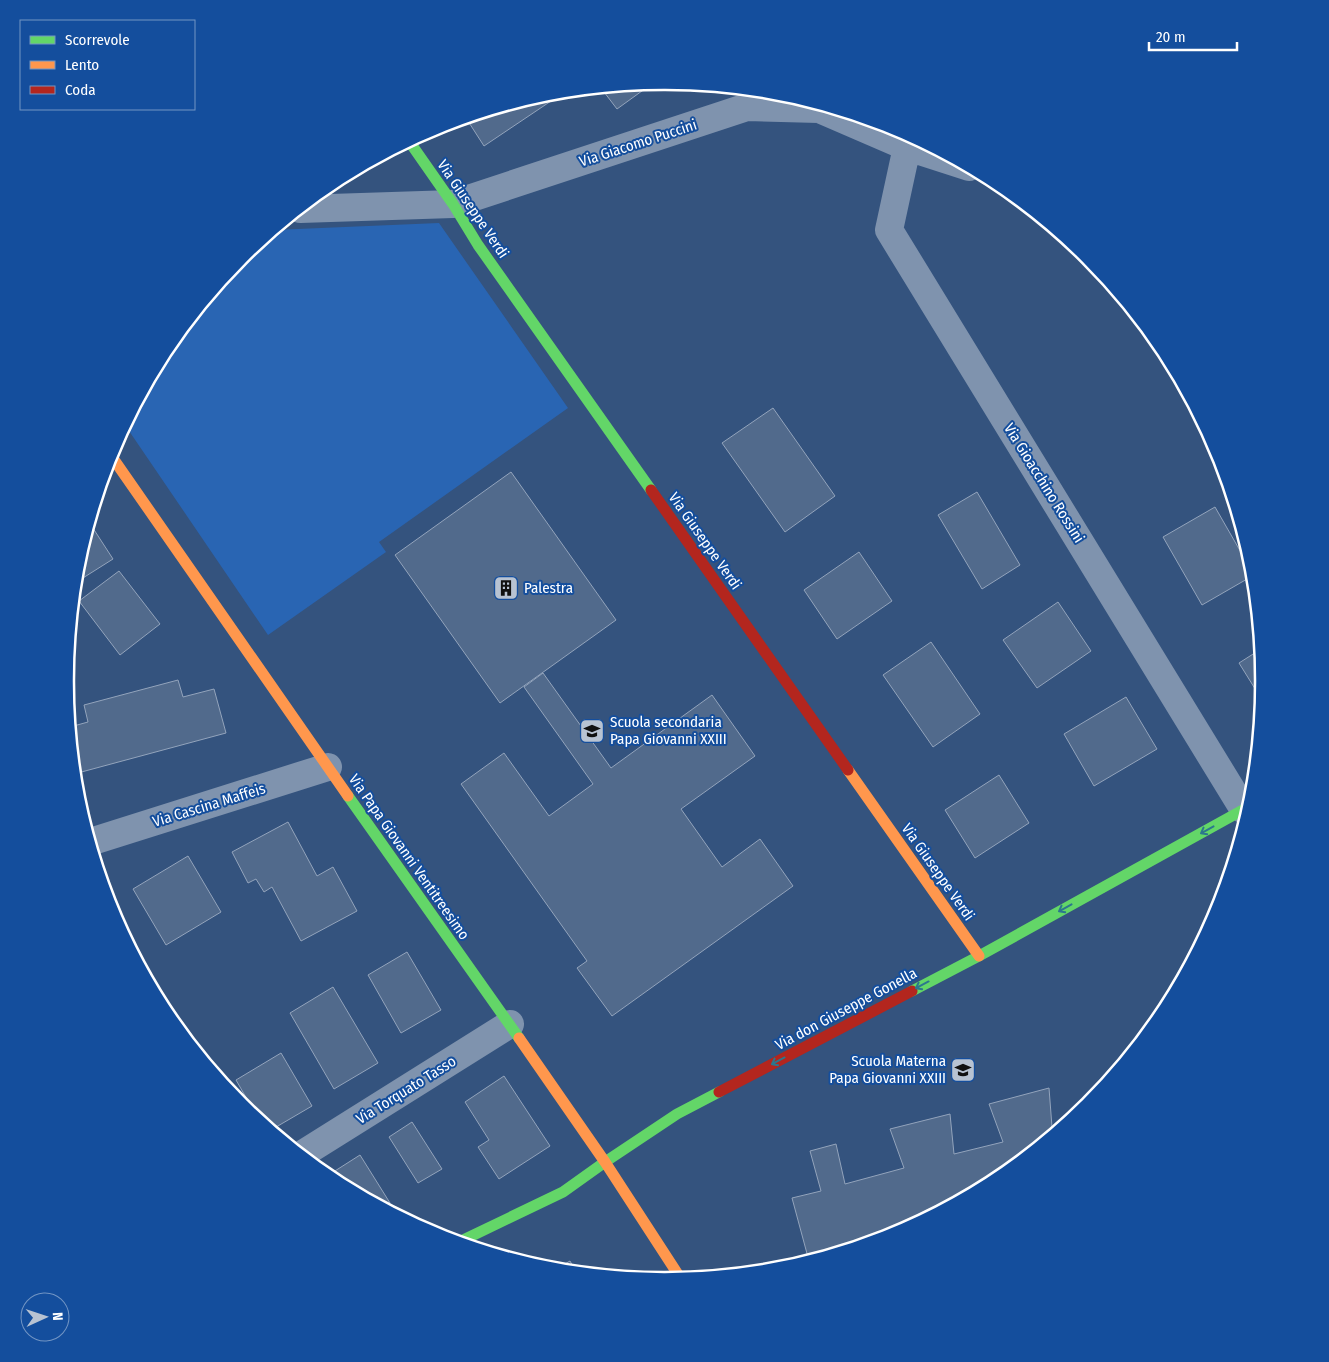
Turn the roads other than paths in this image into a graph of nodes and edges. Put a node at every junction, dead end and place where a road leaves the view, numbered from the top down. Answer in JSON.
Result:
{"nodes":[{"id":1,"x":807,"y":108,"type":"edge"},
{"id":2,"x":912,"y":144,"type":"edge"},
{"id":3,"x":413,"y":147,"type":"edge"},
{"id":4,"x":452,"y":204,"type":"junction"},
{"id":5,"x":311,"y":208,"type":"edge"},
{"id":6,"x":116,"y":463,"type":"edge"},
{"id":7,"x":328,"y":768,"type":"junction"},
{"id":8,"x":1243,"y":801,"type":"edge"},
{"id":9,"x":1240,"y":812,"type":"edge"},
{"id":10,"x":96,"y":840,"type":"edge"},
{"id":11,"x":978,"y":956,"type":"junction"},
{"id":12,"x":510,"y":1024,"type":"junction"},
{"id":13,"x":307,"y":1151,"type":"edge"},
{"id":14,"x":605,"y":1162,"type":"junction"},
{"id":15,"x":468,"y":1238,"type":"edge"},
{"id":16,"x":676,"y":1271,"type":"edge"}],
"edges":[{"from":1,"to":4,"type":"street","name":"Via Giacomo Puccini"},
{"from":2,"to":8,"type":"street","name":"Via Gioacchino Rossini"},
{"from":3,"to":4,"type":"street","name":"Via Giuseppe Verdi"},
{"from":4,"to":5,"type":"street","name":"Via Giacomo Puccini"},
{"from":4,"to":11,"type":"street","name":"Via Giuseppe Verdi"},
{"from":6,"to":7,"type":"street","name":"Via Papa Giovanni Ventitreesimo"},
{"from":7,"to":10,"type":"street","name":"Via Cascina Maffeis"},
{"from":7,"to":12,"type":"street","name":"Via Papa Giovanni Ventitreesimo"},
{"from":9,"to":11,"type":"street","name":"Via don Giuseppe Gonella","one_way":true},
{"from":11,"to":14,"type":"street","name":"Via don Giuseppe Gonella","one_way":true},
{"from":12,"to":13,"type":"street","name":"Via Torquato Tasso"},
{"from":12,"to":14,"type":"street","name":"Via Papa Giovanni Ventitreesimo"},
{"from":14,"to":15,"type":"street","name":"Via don Giuseppe Gonella"},
{"from":14,"to":16,"type":"street","name":"Via Papa Giovanni Ventitreesimo"}]}
